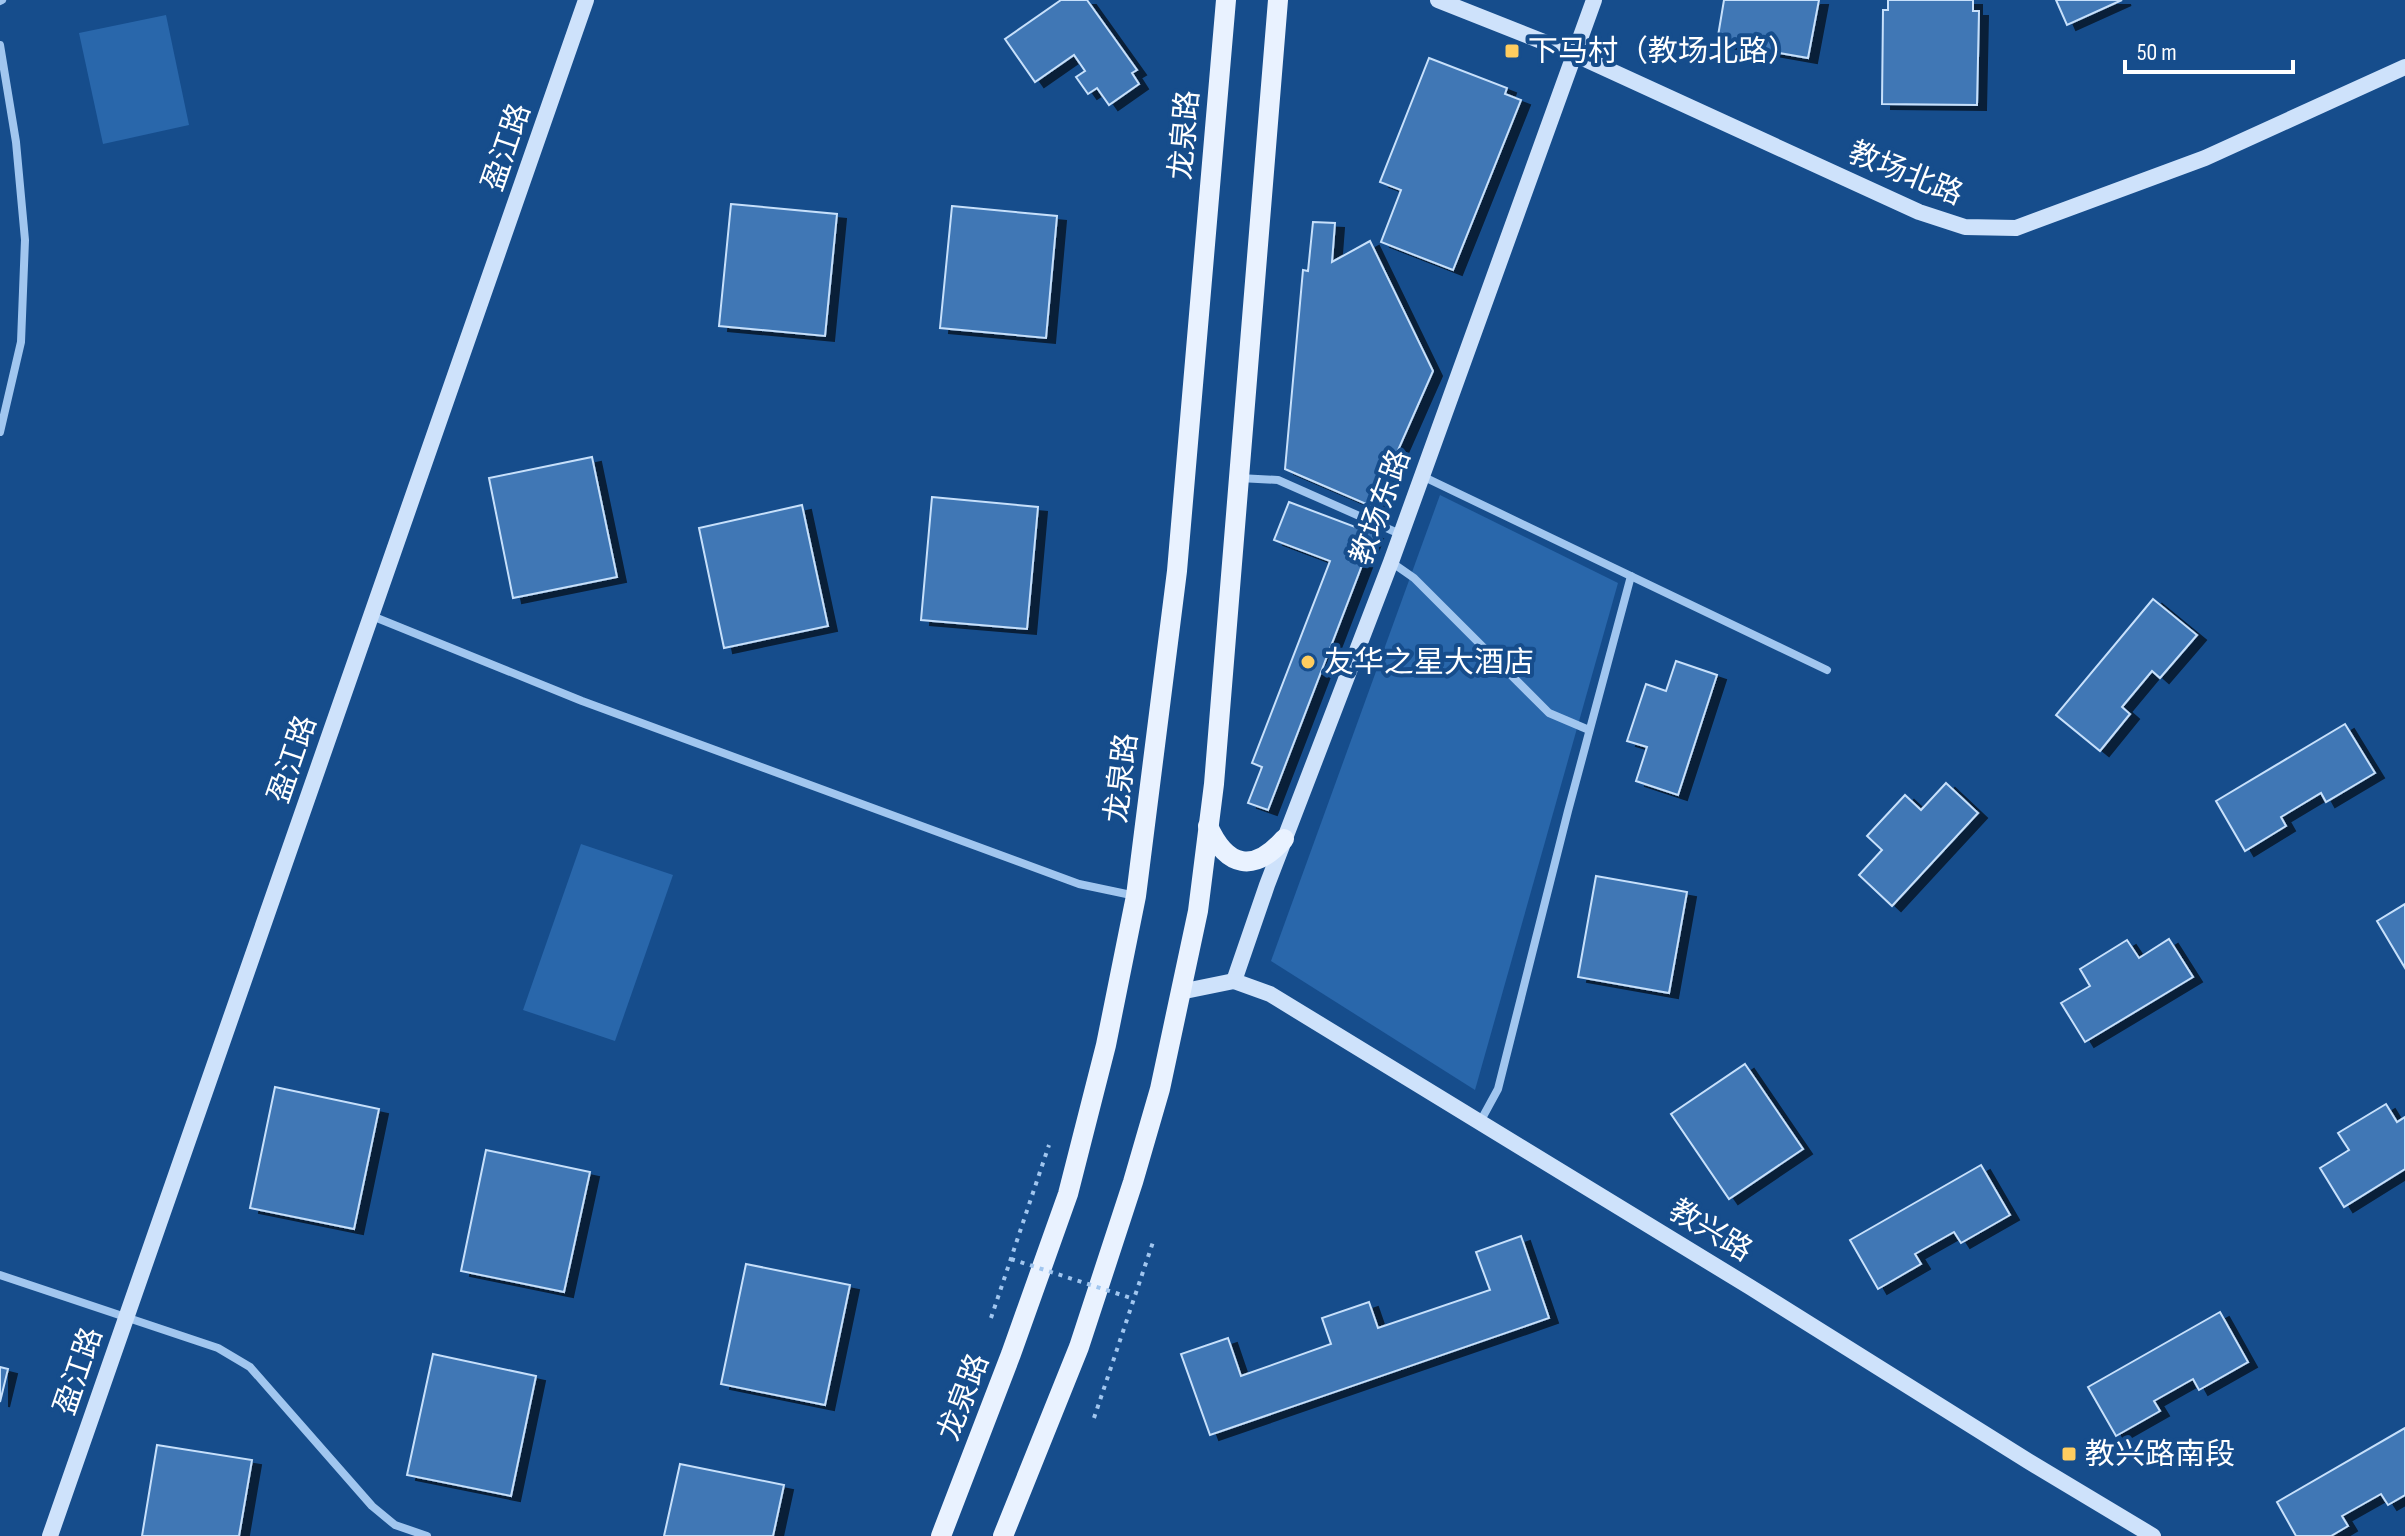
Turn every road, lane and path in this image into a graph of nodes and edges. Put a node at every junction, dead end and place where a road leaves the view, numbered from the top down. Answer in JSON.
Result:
{"nodes":[{"id":1,"x":586,"y":0,"type":"edge"},
{"id":2,"x":1226,"y":0,"type":"edge"},
{"id":3,"x":1278,"y":0,"type":"edge"},
{"id":4,"x":1438,"y":0,"type":"edge"},
{"id":5,"x":1594,"y":0,"type":"edge"},
{"id":6,"x":0,"y":45,"type":"edge"},
{"id":7,"x":1574,"y":54,"type":"junction"},
{"id":8,"x":2405,"y":67,"type":"edge"},
{"id":9,"x":0,"y":432,"type":"edge"},
{"id":10,"x":1422,"y":476,"type":"junction"},
{"id":11,"x":1238,"y":478,"type":"junction"},
{"id":12,"x":1400,"y":534,"type":"junction"},
{"id":13,"x":1391,"y":562,"type":"junction"},
{"id":14,"x":1631,"y":576,"type":"junction"},
{"id":15,"x":372,"y":616,"type":"junction"},
{"id":16,"x":1827,"y":670,"type":"dead end"},
{"id":17,"x":1589,"y":730,"type":"junction"},
{"id":18,"x":1208,"y":826,"type":"junction"},
{"id":19,"x":1284,"y":839,"type":"junction"},
{"id":20,"x":1136,"y":896,"type":"junction"},
{"id":21,"x":1234,"y":981,"type":"junction"},
{"id":22,"x":1180,"y":992,"type":"junction"},
{"id":23,"x":1480,"y":1122,"type":"junction"},
{"id":24,"x":1049,"y":1145,"type":"dead end"},
{"id":25,"x":1154,"y":1239,"type":"dead end"},
{"id":26,"x":1011,"y":1259,"type":"junction"},
{"id":27,"x":0,"y":1275,"type":"edge"},
{"id":28,"x":1134,"y":1299,"type":"junction"},
{"id":29,"x":126,"y":1317,"type":"junction"},
{"id":30,"x":991,"y":1318,"type":"dead end"},
{"id":31,"x":1094,"y":1418,"type":"dead end"},
{"id":32,"x":50,"y":1536,"type":"edge"},
{"id":33,"x":427,"y":1536,"type":"edge"},
{"id":34,"x":941,"y":1536,"type":"edge"},
{"id":35,"x":1003,"y":1536,"type":"edge"},
{"id":36,"x":2153,"y":1536,"type":"edge"}],
"edges":[{"from":1,"to":15,"type":"street","name":"盈江路"},
{"from":2,"to":20,"type":"main road","name":"龙泉路"},
{"from":3,"to":11,"type":"main road"},
{"from":4,"to":7,"type":"street","name":"教场北路"},
{"from":5,"to":7,"type":"street","name":"教场东路"},
{"from":6,"to":9,"type":"street"},
{"from":7,"to":8,"type":"street","name":"教场北路"},
{"from":7,"to":10,"type":"street","name":"教场东路"},
{"from":10,"to":12,"type":"street","name":"教场东路"},
{"from":10,"to":14,"type":"street"},
{"from":11,"to":12,"type":"street"},
{"from":11,"to":18,"type":"main road"},
{"from":12,"to":13,"type":"street","name":"教场东路"},
{"from":13,"to":17,"type":"street"},
{"from":13,"to":19,"type":"street","name":"教场东路"},
{"from":14,"to":16,"type":"street"},
{"from":14,"to":17,"type":"street"},
{"from":15,"to":20,"type":"street"},
{"from":15,"to":29,"type":"street","name":"盈江路"},
{"from":17,"to":23,"type":"street"},
{"from":18,"to":19,"type":"main road"},
{"from":18,"to":22,"type":"main road"},
{"from":19,"to":21,"type":"street","name":"教场东路"},
{"from":20,"to":34,"type":"main road","name":"龙泉路"},
{"from":21,"to":22,"type":"street"},
{"from":21,"to":23,"type":"street","name":"教兴路"},
{"from":22,"to":35,"type":"main road"},
{"from":23,"to":36,"type":"street","name":"教兴路"},
{"from":24,"to":26,"type":"path"},
{"from":25,"to":28,"type":"path"},
{"from":26,"to":28,"type":"path","bridge":true},
{"from":26,"to":30,"type":"path"},
{"from":27,"to":29,"type":"street"},
{"from":28,"to":31,"type":"path"},
{"from":29,"to":32,"type":"street","name":"盈江路"},
{"from":29,"to":33,"type":"street"}]}
